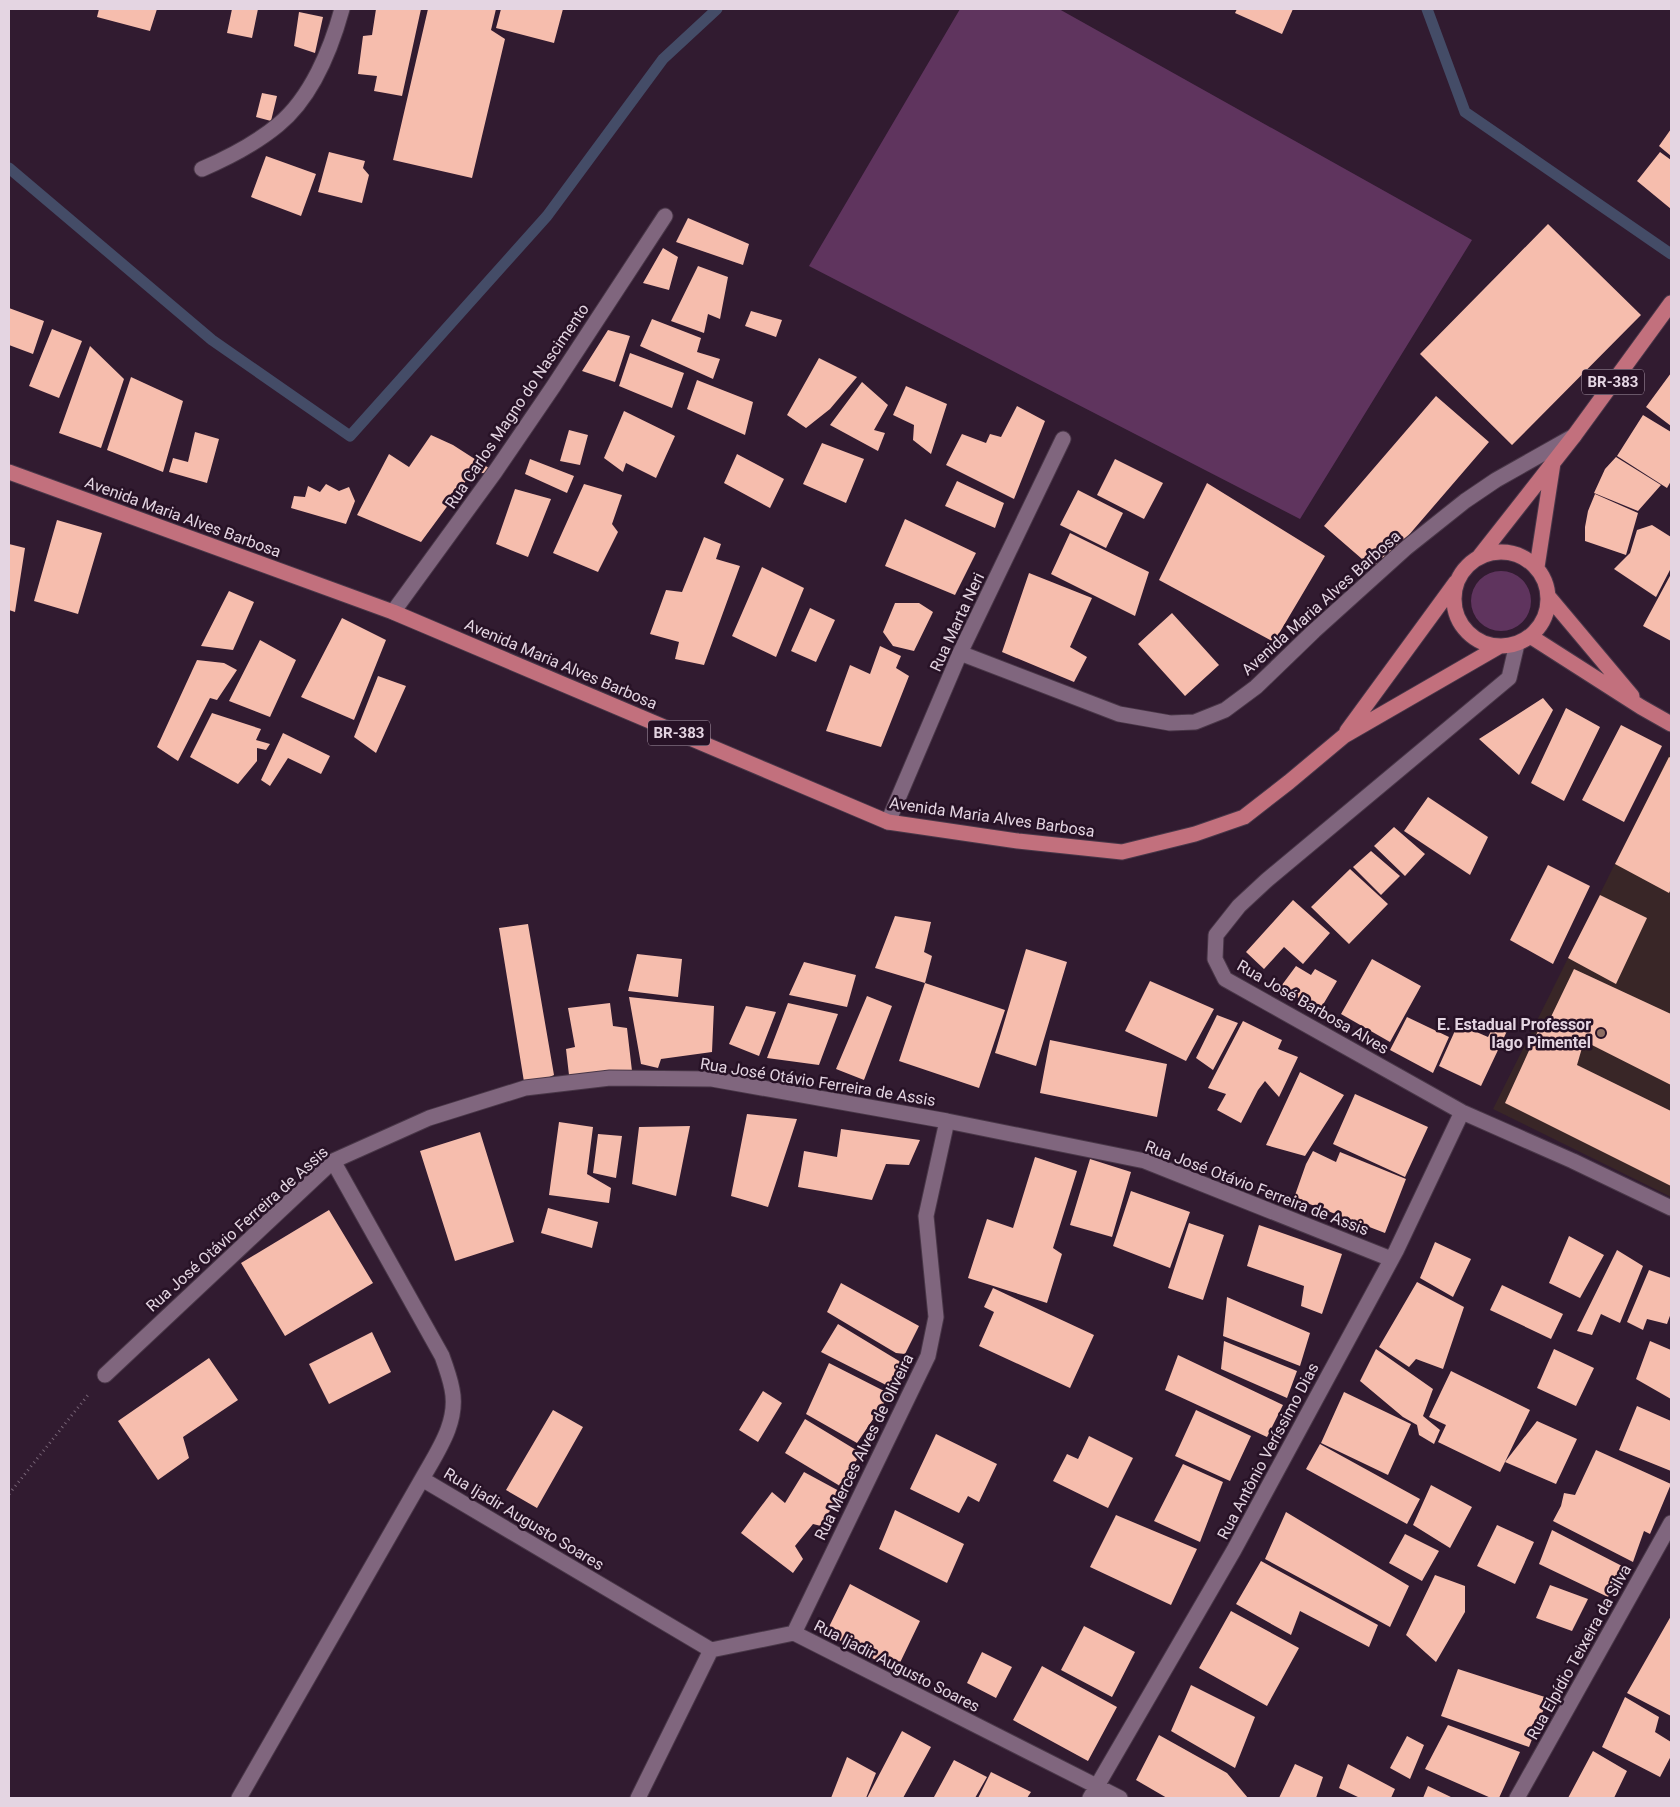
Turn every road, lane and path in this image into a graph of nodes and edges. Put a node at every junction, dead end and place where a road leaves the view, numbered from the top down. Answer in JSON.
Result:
{"nodes":[{"id":1,"x":342,"y":9,"type":"edge"},
{"id":2,"x":202,"y":169,"type":"dead end"},
{"id":3,"x":665,"y":216,"type":"dead end"},
{"id":4,"x":1671,"y":303,"type":"edge"},
{"id":5,"x":1574,"y":436,"type":"junction"},
{"id":6,"x":1063,"y":439,"type":"dead end"},
{"id":7,"x":1554,"y":461,"type":"junction"},
{"id":8,"x":9,"y":472,"type":"edge"},
{"id":9,"x":1479,"y":557,"type":"junction"},
{"id":10,"x":1537,"y":567,"type":"junction"},
{"id":11,"x":1460,"y":576,"type":"junction"},
{"id":12,"x":1548,"y":596,"type":"junction"},
{"id":13,"x":393,"y":612,"type":"junction"},
{"id":14,"x":1530,"y":636,"type":"junction"},
{"id":15,"x":1516,"y":644,"type":"junction"},
{"id":16,"x":1500,"y":646,"type":"junction"},
{"id":17,"x":960,"y":654,"type":"junction"},
{"id":18,"x":1641,"y":707,"type":"junction"},
{"id":19,"x":1671,"y":724,"type":"edge"},
{"id":20,"x":1344,"y":736,"type":"junction"},
{"id":21,"x":888,"y":822,"type":"junction"},
{"id":22,"x":1462,"y":1112,"type":"junction"},
{"id":23,"x":947,"y":1121,"type":"junction"},
{"id":24,"x":333,"y":1161,"type":"junction"},
{"id":25,"x":1671,"y":1208,"type":"edge"},
{"id":26,"x":1391,"y":1259,"type":"junction"},
{"id":27,"x":105,"y":1375,"type":"joint"},
{"id":28,"x":422,"y":1479,"type":"junction"},
{"id":29,"x":9,"y":1494,"type":"edge"},
{"id":30,"x":1671,"y":1523,"type":"edge"},
{"id":31,"x":794,"y":1632,"type":"junction"},
{"id":32,"x":711,"y":1650,"type":"junction"},
{"id":33,"x":1094,"y":1792,"type":"edge"},
{"id":34,"x":239,"y":1798,"type":"edge"},
{"id":35,"x":638,"y":1798,"type":"edge"},
{"id":36,"x":1120,"y":1798,"type":"edge"},
{"id":37,"x":1517,"y":1798,"type":"edge"}],
"edges":[{"from":1,"to":2,"type":"street"},
{"from":3,"to":13,"type":"street","name":"Rua Carlos Magno do Nascimento"},
{"from":4,"to":5,"type":"highway","name":"Avenida Maria Alves Barbosa","number":"BR-383"},
{"from":5,"to":7,"type":"highway","name":"Avenida Maria Alves Barbosa","number":"BR-383"},
{"from":5,"to":17,"type":"street","name":"Avenida Maria Alves Barbosa"},
{"from":6,"to":17,"type":"street","name":"Rua Marta Neri"},
{"from":7,"to":9,"type":"highway","name":"Avenida Maria Alves Barbosa","number":"BR-383"},
{"from":7,"to":10,"type":"highway","name":"Avenida Maria Alves Barbosa","number":"BR-383"},
{"from":8,"to":13,"type":"highway","name":"Avenida Maria Alves Barbosa","number":"BR-383"},
{"from":9,"to":10,"type":"highway"},
{"from":9,"to":11,"type":"highway","number":"BR-383"},
{"from":10,"to":12,"type":"highway","number":"BR-383"},
{"from":11,"to":16,"type":"highway","number":"BR-383"},
{"from":11,"to":20,"type":"highway","name":"Avenida Maria Alves Barbosa","number":"BR-383"},
{"from":12,"to":14,"type":"highway","number":"BR-383"},
{"from":12,"to":18,"type":"highway","number":"BR-383"},
{"from":13,"to":21,"type":"highway","name":"Avenida Maria Alves Barbosa","number":"BR-383"},
{"from":14,"to":15,"type":"highway","number":"BR-383"},
{"from":14,"to":18,"type":"highway","number":"BR-383"},
{"from":15,"to":16,"type":"highway","number":"BR-383"},
{"from":15,"to":22,"type":"street","name":"Rua José Barbosa Alves"},
{"from":16,"to":20,"type":"highway","name":"Avenida Maria Alves Barbosa","number":"BR-383"},
{"from":17,"to":21,"type":"street","name":"Rua Marta Neri"},
{"from":18,"to":19,"type":"highway","number":"BR-383"},
{"from":20,"to":21,"type":"highway","name":"Avenida Maria Alves Barbosa","number":"BR-383"},
{"from":22,"to":25,"type":"street","name":"Rua José Barbosa Alves"},
{"from":22,"to":26,"type":"street","name":"Rua Antônio Veríssimo Dias"},
{"from":23,"to":24,"type":"street","name":"Rua José Otávio Ferreira de Assis"},
{"from":23,"to":26,"type":"street","name":"Rua José Otávio Ferreira de Assis"},
{"from":23,"to":31,"type":"street","name":"Rua Merces Alves de Oliveira"},
{"from":24,"to":27,"type":"street","name":"Rua José Otávio Ferreira de Assis"},
{"from":24,"to":28,"type":"street"},
{"from":26,"to":33,"type":"street","name":"Rua Antônio Veríssimo Dias"},
{"from":27,"to":29,"type":"path"},
{"from":28,"to":32,"type":"street","name":"Rua Ijadir Augusto Soares"},
{"from":28,"to":34,"type":"street"},
{"from":30,"to":37,"type":"street","name":"Rua Elpídio Teixeira da Silva"},
{"from":31,"to":32,"type":"street","name":"Rua Ijadir Augusto Soares"},
{"from":31,"to":33,"type":"street","name":"Rua Ijadir Augusto Soares"},
{"from":32,"to":35,"type":"street"},
{"from":33,"to":36,"type":"street","name":"Rua Ijadir Augusto Soares"}]}
